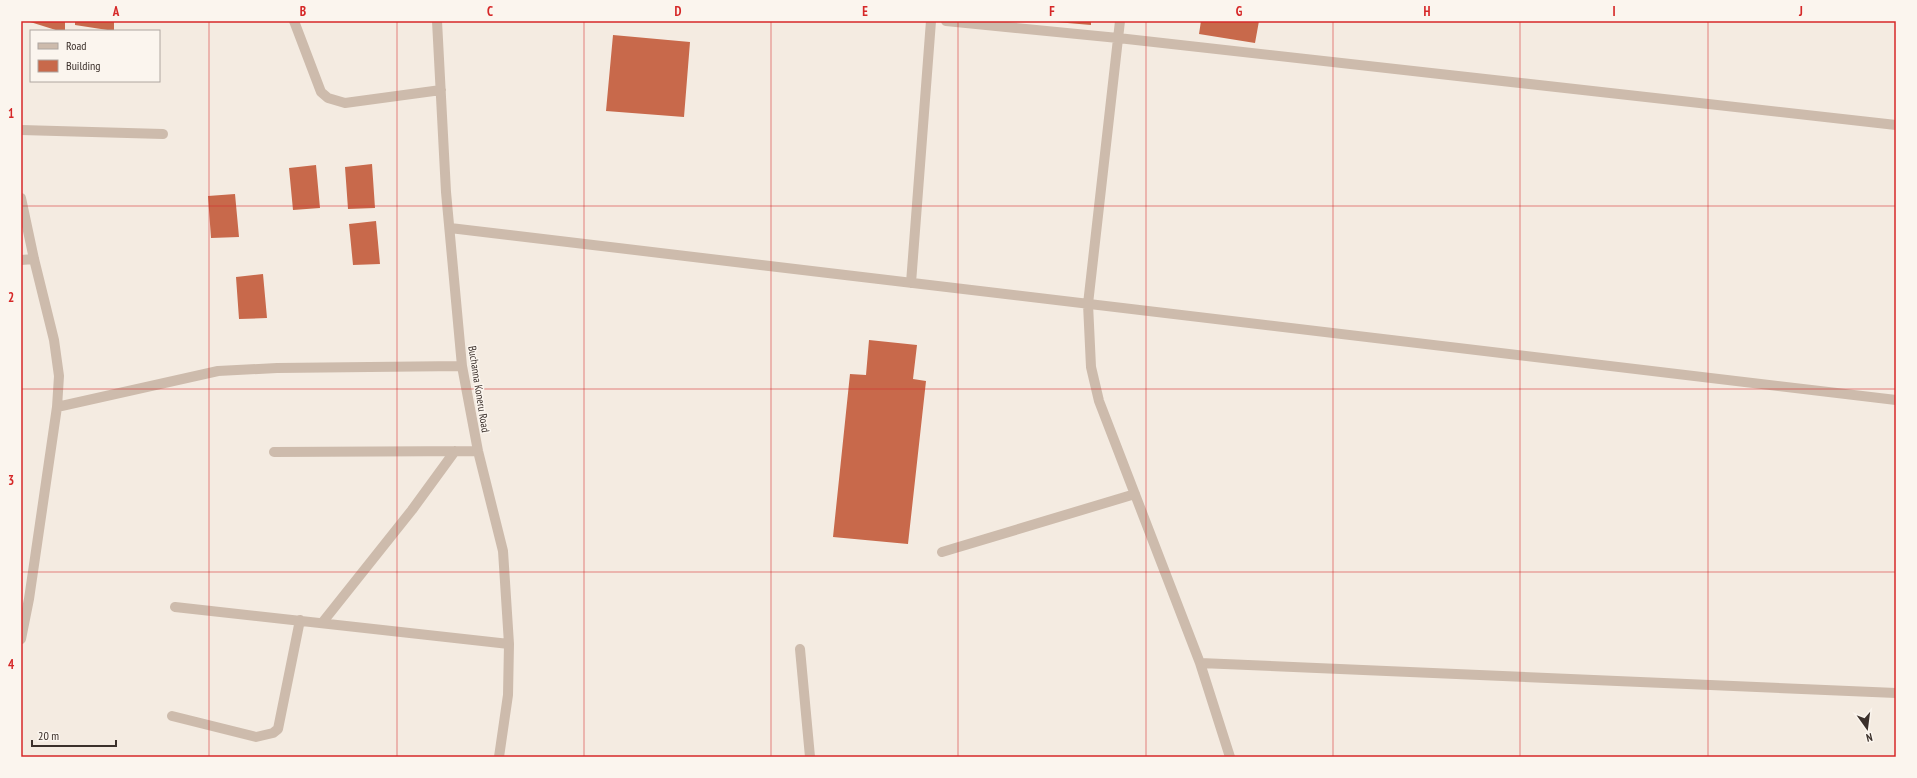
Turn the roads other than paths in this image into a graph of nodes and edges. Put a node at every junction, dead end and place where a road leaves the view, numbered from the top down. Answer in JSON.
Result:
{"nodes":[{"id":1,"x":294,"y":21,"type":"edge"},
{"id":2,"x":437,"y":21,"type":"edge"},
{"id":3,"x":931,"y":21,"type":"edge"},
{"id":4,"x":946,"y":21,"type":"edge"},
{"id":5,"x":1120,"y":21,"type":"edge"},
{"id":6,"x":1118,"y":38,"type":"junction"},
{"id":7,"x":441,"y":90,"type":"junction"},
{"id":8,"x":1896,"y":125,"type":"edge"},
{"id":9,"x":21,"y":130,"type":"edge"},
{"id":10,"x":163,"y":134,"type":"dead end"},
{"id":11,"x":21,"y":198,"type":"edge"},
{"id":12,"x":450,"y":228,"type":"junction"},
{"id":13,"x":34,"y":259,"type":"junction"},
{"id":14,"x":21,"y":260,"type":"edge"},
{"id":15,"x":911,"y":283,"type":"junction"},
{"id":16,"x":1088,"y":304,"type":"junction"},
{"id":17,"x":462,"y":366,"type":"junction"},
{"id":18,"x":1896,"y":400,"type":"edge"},
{"id":19,"x":57,"y":408,"type":"junction"},
{"id":20,"x":455,"y":451,"type":"junction"},
{"id":21,"x":478,"y":451,"type":"junction"},
{"id":22,"x":274,"y":452,"type":"dead end"},
{"id":23,"x":1135,"y":494,"type":"junction"},
{"id":24,"x":942,"y":552,"type":"dead end"},
{"id":25,"x":175,"y":606,"type":"dead end"},
{"id":26,"x":300,"y":620,"type":"junction"},
{"id":27,"x":322,"y":623,"type":"junction"},
{"id":28,"x":21,"y":639,"type":"edge"},
{"id":29,"x":508,"y":644,"type":"junction"},
{"id":30,"x":800,"y":649,"type":"dead end"},
{"id":31,"x":1200,"y":663,"type":"junction"},
{"id":32,"x":1896,"y":693,"type":"edge"},
{"id":33,"x":172,"y":716,"type":"dead end"},
{"id":34,"x":500,"y":757,"type":"edge"},
{"id":35,"x":810,"y":757,"type":"edge"},
{"id":36,"x":1230,"y":757,"type":"edge"}],
"edges":[{"from":1,"to":7,"type":"street"},
{"from":2,"to":7,"type":"street","name":"Buchanna Koneru Road"},
{"from":3,"to":15,"type":"street"},
{"from":4,"to":6,"type":"street"},
{"from":5,"to":6,"type":"street"},
{"from":6,"to":8,"type":"street"},
{"from":6,"to":16,"type":"street"},
{"from":7,"to":12,"type":"street","name":"Buchanna Koneru Road"},
{"from":9,"to":10,"type":"street"},
{"from":11,"to":13,"type":"street"},
{"from":12,"to":15,"type":"street"},
{"from":12,"to":17,"type":"street","name":"Buchanna Koneru Road"},
{"from":13,"to":14,"type":"street"},
{"from":13,"to":19,"type":"street"},
{"from":15,"to":16,"type":"street"},
{"from":16,"to":18,"type":"street"},
{"from":16,"to":23,"type":"street"},
{"from":17,"to":19,"type":"street"},
{"from":17,"to":21,"type":"street","name":"Buchanna Koneru Road"},
{"from":19,"to":28,"type":"street"},
{"from":20,"to":21,"type":"street"},
{"from":20,"to":22,"type":"street"},
{"from":20,"to":27,"type":"street"},
{"from":21,"to":29,"type":"street","name":"Buchanna Koneru Road"},
{"from":23,"to":24,"type":"street"},
{"from":23,"to":31,"type":"street"},
{"from":25,"to":26,"type":"street"},
{"from":26,"to":27,"type":"street"},
{"from":26,"to":33,"type":"street"},
{"from":27,"to":29,"type":"street"},
{"from":29,"to":34,"type":"street","name":"Buchanna Koneru Road"},
{"from":30,"to":35,"type":"street"},
{"from":31,"to":32,"type":"street"},
{"from":31,"to":36,"type":"street"}]}
